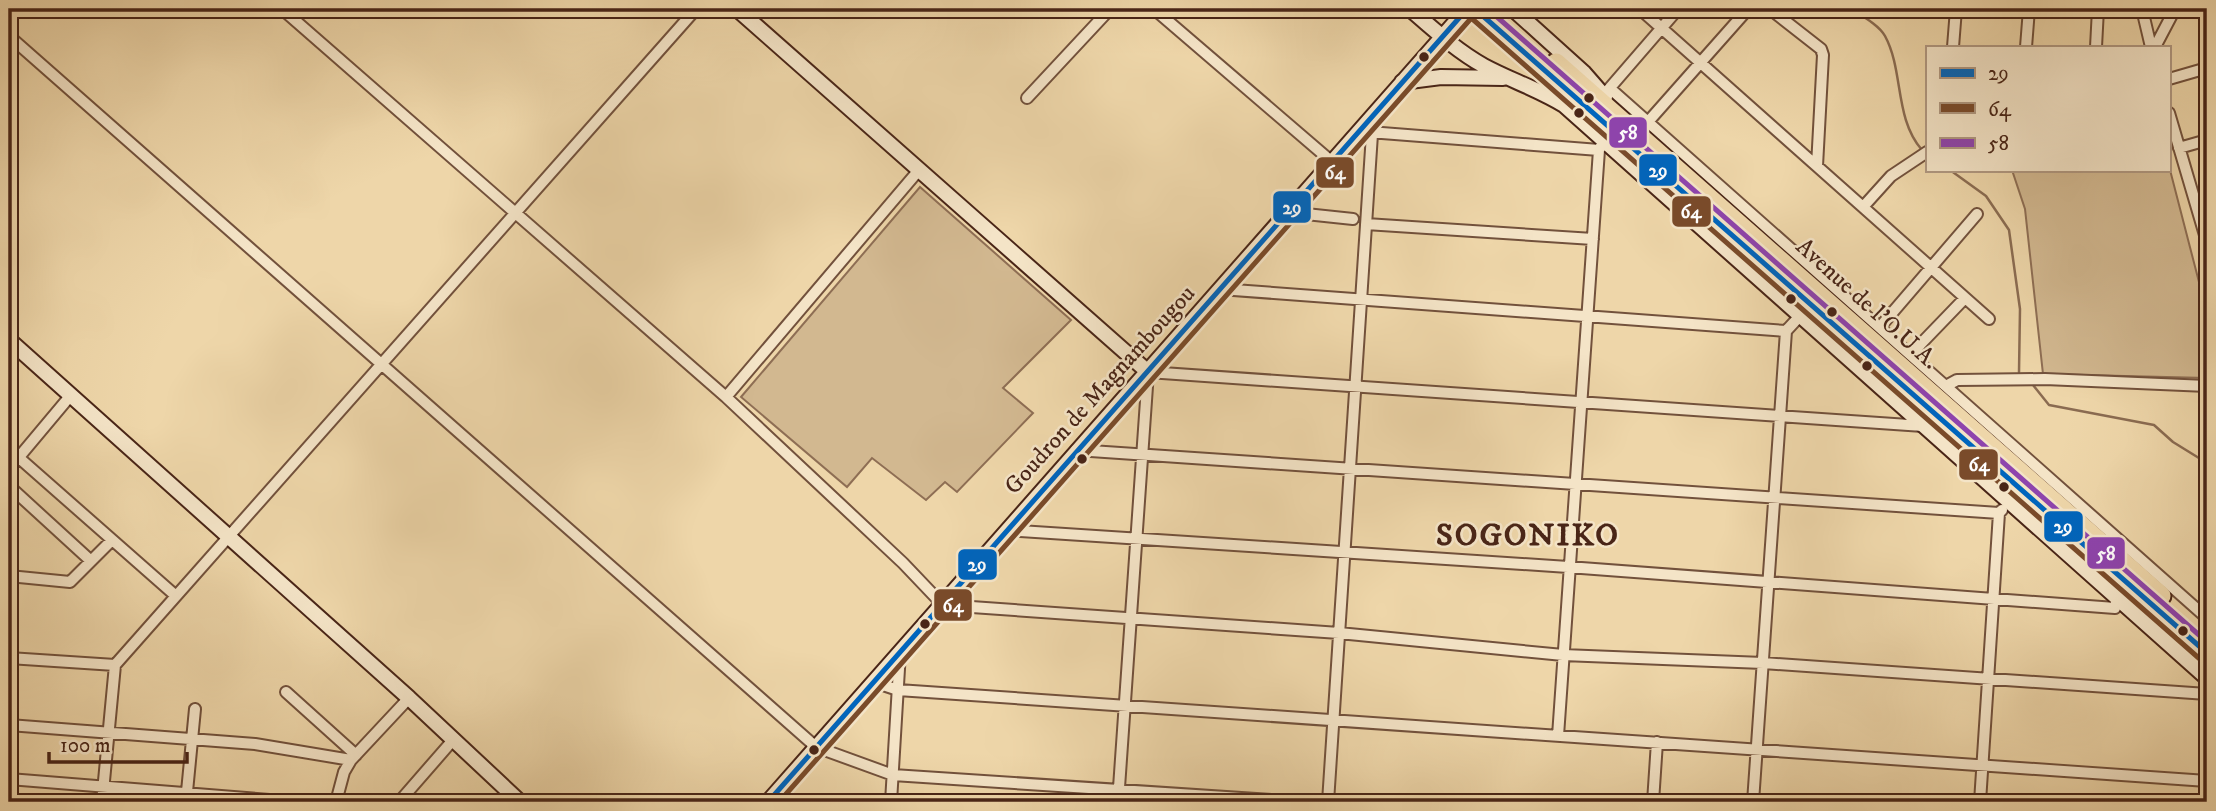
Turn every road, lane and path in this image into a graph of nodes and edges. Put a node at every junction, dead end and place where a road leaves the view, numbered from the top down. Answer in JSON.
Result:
{"nodes":[{"id":1,"x":282,"y":9,"type":"edge"},
{"id":2,"x":300,"y":9,"type":"edge"},
{"id":3,"x":696,"y":9,"type":"edge"},
{"id":4,"x":737,"y":9,"type":"edge"},
{"id":5,"x":1110,"y":9,"type":"edge"},
{"id":6,"x":1154,"y":9,"type":"edge"},
{"id":7,"x":1410,"y":9,"type":"edge"},
{"id":8,"x":1467,"y":9,"type":"edge"},
{"id":9,"x":1475,"y":9,"type":"edge"},
{"id":10,"x":1494,"y":9,"type":"edge"},
{"id":11,"x":1513,"y":9,"type":"edge"},
{"id":12,"x":1640,"y":9,"type":"edge"},
{"id":13,"x":1678,"y":9,"type":"edge"},
{"id":14,"x":1748,"y":9,"type":"edge"},
{"id":15,"x":1770,"y":9,"type":"edge"},
{"id":16,"x":1956,"y":9,"type":"edge"},
{"id":17,"x":2029,"y":9,"type":"edge"},
{"id":18,"x":2098,"y":9,"type":"edge"},
{"id":19,"x":2142,"y":9,"type":"edge"},
{"id":20,"x":2175,"y":9,"type":"edge"},
{"id":21,"x":292,"y":18,"type":"junction"},
{"id":22,"x":1661,"y":28,"type":"junction"},
{"id":23,"x":9,"y":36,"type":"edge"},
{"id":24,"x":1443,"y":37,"type":"junction"},
{"id":25,"x":1954,"y":46,"type":"edge"},
{"id":26,"x":2026,"y":46,"type":"edge"},
{"id":27,"x":2096,"y":46,"type":"edge"},
{"id":28,"x":2153,"y":46,"type":"edge"},
{"id":29,"x":2154,"y":46,"type":"edge"},
{"id":30,"x":1700,"y":62,"type":"junction"},
{"id":31,"x":2207,"y":68,"type":"edge"},
{"id":32,"x":1511,"y":79,"type":"junction"},
{"id":33,"x":2170,"y":79,"type":"edge"},
{"id":34,"x":1402,"y":82,"type":"junction"},
{"id":35,"x":1605,"y":91,"type":"junction"},
{"id":36,"x":1027,"y":98,"type":"dead end"},
{"id":37,"x":2170,"y":116,"type":"edge"},
{"id":38,"x":1647,"y":123,"type":"junction"},
{"id":39,"x":1367,"y":130,"type":"junction"},
{"id":40,"x":1609,"y":135,"type":"junction"},
{"id":41,"x":2207,"y":140,"type":"edge"},
{"id":42,"x":2179,"y":148,"type":"junction"},
{"id":43,"x":1926,"y":153,"type":"edge"},
{"id":44,"x":1332,"y":161,"type":"junction"},
{"id":45,"x":1817,"y":166,"type":"junction"},
{"id":46,"x":919,"y":170,"type":"junction"},
{"id":47,"x":1863,"y":207,"type":"junction"},
{"id":48,"x":1287,"y":212,"type":"junction"},
{"id":49,"x":514,"y":214,"type":"junction"},
{"id":50,"x":1977,"y":215,"type":"dead end"},
{"id":51,"x":1353,"y":219,"type":"dead end"},
{"id":52,"x":1366,"y":223,"type":"junction"},
{"id":53,"x":2207,"y":238,"type":"edge"},
{"id":54,"x":1593,"y":239,"type":"junction"},
{"id":55,"x":1932,"y":269,"type":"junction"},
{"id":56,"x":1220,"y":289,"type":"junction"},
{"id":57,"x":1965,"y":298,"type":"junction"},
{"id":58,"x":1361,"y":300,"type":"junction"},
{"id":59,"x":1587,"y":316,"type":"junction"},
{"id":60,"x":1799,"y":317,"type":"junction"},
{"id":61,"x":1989,"y":319,"type":"dead end"},
{"id":62,"x":1880,"y":327,"type":"junction"},
{"id":63,"x":1786,"y":331,"type":"junction"},
{"id":64,"x":9,"y":340,"type":"edge"},
{"id":65,"x":1911,"y":354,"type":"junction"},
{"id":66,"x":382,"y":364,"type":"junction"},
{"id":67,"x":1148,"y":372,"type":"junction"},
{"id":68,"x":1355,"y":386,"type":"junction"},
{"id":69,"x":1946,"y":386,"type":"junction"},
{"id":70,"x":2207,"y":386,"type":"edge"},
{"id":71,"x":71,"y":395,"type":"junction"},
{"id":72,"x":726,"y":397,"type":"junction"},
{"id":73,"x":1581,"y":402,"type":"junction"},
{"id":74,"x":1780,"y":416,"type":"junction"},
{"id":75,"x":1923,"y":426,"type":"junction"},
{"id":76,"x":9,"y":449,"type":"edge"},
{"id":77,"x":1076,"y":450,"type":"junction"},
{"id":78,"x":1142,"y":455,"type":"junction"},
{"id":79,"x":18,"y":458,"type":"junction"},
{"id":80,"x":9,"y":469,"type":"edge"},
{"id":81,"x":1350,"y":469,"type":"junction"},
{"id":82,"x":1576,"y":484,"type":"junction"},
{"id":83,"x":9,"y":486,"type":"edge"},
{"id":84,"x":1774,"y":498,"type":"junction"},
{"id":85,"x":2004,"y":508,"type":"junction"},
{"id":86,"x":1006,"y":530,"type":"junction"},
{"id":87,"x":229,"y":537,"type":"junction"},
{"id":88,"x":112,"y":540,"type":"junction"},
{"id":89,"x":1137,"y":540,"type":"junction"},
{"id":90,"x":1345,"y":555,"type":"junction"},
{"id":91,"x":91,"y":561,"type":"junction"},
{"id":92,"x":1568,"y":567,"type":"junction"},
{"id":93,"x":9,"y":576,"type":"edge"},
{"id":94,"x":1768,"y":584,"type":"junction"},
{"id":95,"x":176,"y":596,"type":"junction"},
{"id":96,"x":1993,"y":600,"type":"junction"},
{"id":97,"x":2116,"y":600,"type":"junction"},
{"id":98,"x":943,"y":606,"type":"junction"},
{"id":99,"x":2207,"y":618,"type":"edge"},
{"id":100,"x":1131,"y":619,"type":"junction"},
{"id":101,"x":1339,"y":633,"type":"junction"},
{"id":102,"x":2207,"y":635,"type":"edge"},
{"id":103,"x":900,"y":652,"type":"junction"},
{"id":104,"x":2207,"y":653,"type":"edge"},
{"id":105,"x":1563,"y":655,"type":"junction"},
{"id":106,"x":9,"y":658,"type":"edge"},
{"id":107,"x":1763,"y":663,"type":"junction"},
{"id":108,"x":116,"y":666,"type":"junction"},
{"id":109,"x":1988,"y":678,"type":"junction"},
{"id":110,"x":2207,"y":678,"type":"edge"},
{"id":111,"x":874,"y":681,"type":"junction"},
{"id":112,"x":898,"y":690,"type":"junction"},
{"id":113,"x":286,"y":692,"type":"dead end"},
{"id":114,"x":2207,"y":694,"type":"edge"},
{"id":115,"x":409,"y":698,"type":"junction"},
{"id":116,"x":1125,"y":705,"type":"junction"},
{"id":117,"x":194,"y":709,"type":"dead end"},
{"id":118,"x":1334,"y":720,"type":"junction"},
{"id":119,"x":9,"y":726,"type":"edge"},
{"id":120,"x":109,"y":734,"type":"junction"},
{"id":121,"x":1558,"y":736,"type":"junction"},
{"id":122,"x":453,"y":740,"type":"junction"},
{"id":123,"x":191,"y":741,"type":"junction"},
{"id":124,"x":1657,"y":743,"type":"junction"},
{"id":125,"x":816,"y":747,"type":"junction"},
{"id":126,"x":1757,"y":749,"type":"junction"},
{"id":127,"x":354,"y":758,"type":"junction"},
{"id":128,"x":1982,"y":765,"type":"junction"},
{"id":129,"x":892,"y":775,"type":"junction"},
{"id":130,"x":9,"y":779,"type":"edge"},
{"id":131,"x":2207,"y":779,"type":"edge"},
{"id":132,"x":104,"y":787,"type":"junction"},
{"id":133,"x":1119,"y":796,"type":"edge"},
{"id":134,"x":186,"y":798,"type":"edge"},
{"id":135,"x":102,"y":802,"type":"edge"},
{"id":136,"x":295,"y":802,"type":"edge"},
{"id":137,"x":337,"y":802,"type":"edge"},
{"id":138,"x":399,"y":802,"type":"edge"},
{"id":139,"x":520,"y":802,"type":"edge"},
{"id":140,"x":768,"y":802,"type":"edge"},
{"id":141,"x":891,"y":802,"type":"edge"},
{"id":142,"x":1301,"y":802,"type":"edge"},
{"id":143,"x":1328,"y":802,"type":"edge"},
{"id":144,"x":1653,"y":802,"type":"edge"},
{"id":145,"x":1753,"y":802,"type":"edge"},
{"id":146,"x":1980,"y":802,"type":"edge"},
{"id":147,"x":2206,"y":802,"type":"edge"}],
"edges":[{"from":1,"to":21,"type":"street"},
{"from":2,"to":21,"type":"street"},
{"from":3,"to":49,"type":"street"},
{"from":4,"to":46,"type":"street"},
{"from":5,"to":36,"type":"street"},
{"from":6,"to":44,"type":"street"},
{"from":7,"to":24,"type":"street","name":"Avenue de l'O.U.A."},
{"from":8,"to":24,"type":"street","name":"Goudron de Magnambougou"},
{"from":9,"to":40,"type":"highway","name":"Avenue de l'O.U.A."},
{"from":10,"to":40,"type":"highway","name":"Avenue de l'O.U.A."},
{"from":11,"to":35,"type":"street","name":"Avenue de l'O.U.A."},
{"from":12,"to":22,"type":"street"},
{"from":13,"to":22,"type":"street"},
{"from":14,"to":30,"type":"street"},
{"from":15,"to":45,"type":"street"},
{"from":16,"to":25,"type":"street"},
{"from":17,"to":26,"type":"street"},
{"from":18,"to":27,"type":"street"},
{"from":19,"to":28,"type":"street"},
{"from":20,"to":29,"type":"street"},
{"from":21,"to":49,"type":"street"},
{"from":22,"to":30,"type":"street"},
{"from":22,"to":35,"type":"street"},
{"from":23,"to":66,"type":"street"},
{"from":24,"to":32,"type":"street","name":"Avenue de l'O.U.A."},
{"from":24,"to":34,"type":"street","name":"Goudron de Magnambougou"},
{"from":30,"to":38,"type":"street"},
{"from":30,"to":45,"type":"street"},
{"from":31,"to":33,"type":"street"},
{"from":32,"to":34,"type":"street"},
{"from":32,"to":40,"type":"street","name":"Avenue de l'O.U.A."},
{"from":34,"to":39,"type":"street","name":"Goudron de Magnambougou"},
{"from":35,"to":38,"type":"street","name":"Avenue de l'O.U.A."},
{"from":35,"to":40,"type":"street"},
{"from":37,"to":42,"type":"street"},
{"from":38,"to":62,"type":"street","name":"Avenue de l'O.U.A."},
{"from":39,"to":40,"type":"street"},
{"from":39,"to":44,"type":"street","name":"Goudron de Magnambougou"},
{"from":39,"to":52,"type":"street"},
{"from":40,"to":54,"type":"street"},
{"from":40,"to":60,"type":"street","name":"Avenue de l'O.U.A."},
{"from":40,"to":102,"type":"highway","name":"Avenue de l'O.U.A."},
{"from":40,"to":104,"type":"highway","name":"Avenue de l'O.U.A."},
{"from":41,"to":42,"type":"street"},
{"from":42,"to":53,"type":"street"},
{"from":43,"to":47,"type":"street"},
{"from":44,"to":48,"type":"street","name":"Goudron de Magnambougou"},
{"from":45,"to":47,"type":"street"},
{"from":46,"to":67,"type":"street"},
{"from":46,"to":72,"type":"street"},
{"from":47,"to":55,"type":"street"},
{"from":48,"to":51,"type":"street"},
{"from":48,"to":56,"type":"street","name":"Goudron de Magnambougou"},
{"from":49,"to":66,"type":"street"},
{"from":49,"to":72,"type":"street"},
{"from":50,"to":55,"type":"street"},
{"from":52,"to":54,"type":"street"},
{"from":52,"to":58,"type":"street"},
{"from":54,"to":59,"type":"street"},
{"from":55,"to":57,"type":"street"},
{"from":55,"to":62,"type":"street"},
{"from":56,"to":58,"type":"street"},
{"from":56,"to":67,"type":"street","name":"Goudron de Magnambougou"},
{"from":57,"to":61,"type":"street"},
{"from":57,"to":65,"type":"street"},
{"from":58,"to":59,"type":"street"},
{"from":58,"to":68,"type":"street"},
{"from":59,"to":63,"type":"street"},
{"from":59,"to":73,"type":"street"},
{"from":60,"to":63,"type":"street"},
{"from":60,"to":75,"type":"street","name":"Avenue de l'O.U.A."},
{"from":62,"to":65,"type":"street","name":"Avenue de l'O.U.A."},
{"from":63,"to":74,"type":"street"},
{"from":64,"to":71,"type":"street"},
{"from":65,"to":69,"type":"street","name":"Avenue de l'O.U.A."},
{"from":66,"to":87,"type":"street"},
{"from":66,"to":125,"type":"street"},
{"from":67,"to":68,"type":"street"},
{"from":67,"to":77,"type":"street","name":"Goudron de Magnambougou"},
{"from":67,"to":78,"type":"street"},
{"from":68,"to":73,"type":"street"},
{"from":68,"to":81,"type":"street"},
{"from":69,"to":70,"type":"street"},
{"from":69,"to":99,"type":"street","name":"Avenue de l'O.U.A."},
{"from":71,"to":79,"type":"street"},
{"from":71,"to":87,"type":"street"},
{"from":72,"to":98,"type":"street"},
{"from":73,"to":74,"type":"street"},
{"from":73,"to":82,"type":"street"},
{"from":74,"to":75,"type":"street"},
{"from":74,"to":84,"type":"street"},
{"from":75,"to":85,"type":"street","name":"Avenue de l'O.U.A."},
{"from":76,"to":79,"type":"street"},
{"from":77,"to":78,"type":"street"},
{"from":77,"to":86,"type":"street","name":"Goudron de Magnambougou"},
{"from":78,"to":81,"type":"street"},
{"from":78,"to":89,"type":"street"},
{"from":79,"to":80,"type":"street"},
{"from":79,"to":88,"type":"street"},
{"from":81,"to":82,"type":"street"},
{"from":81,"to":90,"type":"street"},
{"from":82,"to":84,"type":"street"},
{"from":82,"to":92,"type":"street"},
{"from":83,"to":91,"type":"street"},
{"from":84,"to":85,"type":"street"},
{"from":84,"to":94,"type":"street"},
{"from":85,"to":96,"type":"street"},
{"from":85,"to":97,"type":"street","name":"Avenue de l'O.U.A."},
{"from":86,"to":89,"type":"street"},
{"from":86,"to":98,"type":"street","name":"Goudron de Magnambougou"},
{"from":87,"to":95,"type":"street"},
{"from":87,"to":115,"type":"street"},
{"from":88,"to":91,"type":"street"},
{"from":88,"to":95,"type":"street"},
{"from":89,"to":90,"type":"street"},
{"from":89,"to":100,"type":"street"},
{"from":90,"to":92,"type":"street"},
{"from":90,"to":101,"type":"street"},
{"from":91,"to":93,"type":"street"},
{"from":92,"to":94,"type":"street"},
{"from":92,"to":105,"type":"street"},
{"from":94,"to":96,"type":"street"},
{"from":94,"to":107,"type":"street"},
{"from":95,"to":108,"type":"street"},
{"from":96,"to":97,"type":"street"},
{"from":96,"to":109,"type":"street"},
{"from":97,"to":110,"type":"street","name":"Avenue de l'O.U.A."},
{"from":98,"to":100,"type":"street"},
{"from":98,"to":103,"type":"street","name":"Goudron de Magnambougou"},
{"from":100,"to":101,"type":"street"},
{"from":100,"to":116,"type":"street"},
{"from":101,"to":105,"type":"street"},
{"from":101,"to":118,"type":"street"},
{"from":103,"to":111,"type":"street","name":"Goudron de Magnambougou"},
{"from":103,"to":112,"type":"street"},
{"from":105,"to":107,"type":"street"},
{"from":105,"to":121,"type":"street"},
{"from":106,"to":108,"type":"street"},
{"from":107,"to":109,"type":"street"},
{"from":107,"to":126,"type":"street"},
{"from":108,"to":120,"type":"street"},
{"from":109,"to":114,"type":"street"},
{"from":109,"to":128,"type":"street"},
{"from":111,"to":112,"type":"street"},
{"from":111,"to":125,"type":"street","name":"Goudron de Magnambougou"},
{"from":112,"to":116,"type":"street"},
{"from":112,"to":129,"type":"street"},
{"from":113,"to":127,"type":"street"},
{"from":115,"to":122,"type":"street"},
{"from":115,"to":127,"type":"street"},
{"from":116,"to":118,"type":"street"},
{"from":116,"to":133,"type":"street"},
{"from":117,"to":123,"type":"street"},
{"from":118,"to":121,"type":"street"},
{"from":118,"to":143,"type":"street"},
{"from":119,"to":120,"type":"street"},
{"from":120,"to":123,"type":"street"},
{"from":120,"to":132,"type":"street"},
{"from":121,"to":124,"type":"street"},
{"from":122,"to":138,"type":"street"},
{"from":122,"to":139,"type":"street"},
{"from":123,"to":127,"type":"street"},
{"from":123,"to":134,"type":"street"},
{"from":124,"to":126,"type":"street"},
{"from":124,"to":144,"type":"street"},
{"from":125,"to":129,"type":"street"},
{"from":125,"to":140,"type":"street","name":"Goudron de Magnambougou"},
{"from":126,"to":128,"type":"street"},
{"from":126,"to":145,"type":"street"},
{"from":127,"to":137,"type":"street"},
{"from":128,"to":131,"type":"street"},
{"from":128,"to":146,"type":"street"},
{"from":129,"to":133,"type":"street"},
{"from":129,"to":141,"type":"street"},
{"from":130,"to":132,"type":"street"},
{"from":131,"to":147,"type":"street"},
{"from":132,"to":134,"type":"street"},
{"from":132,"to":135,"type":"street"},
{"from":133,"to":142,"type":"street"},
{"from":134,"to":136,"type":"street"}]}
